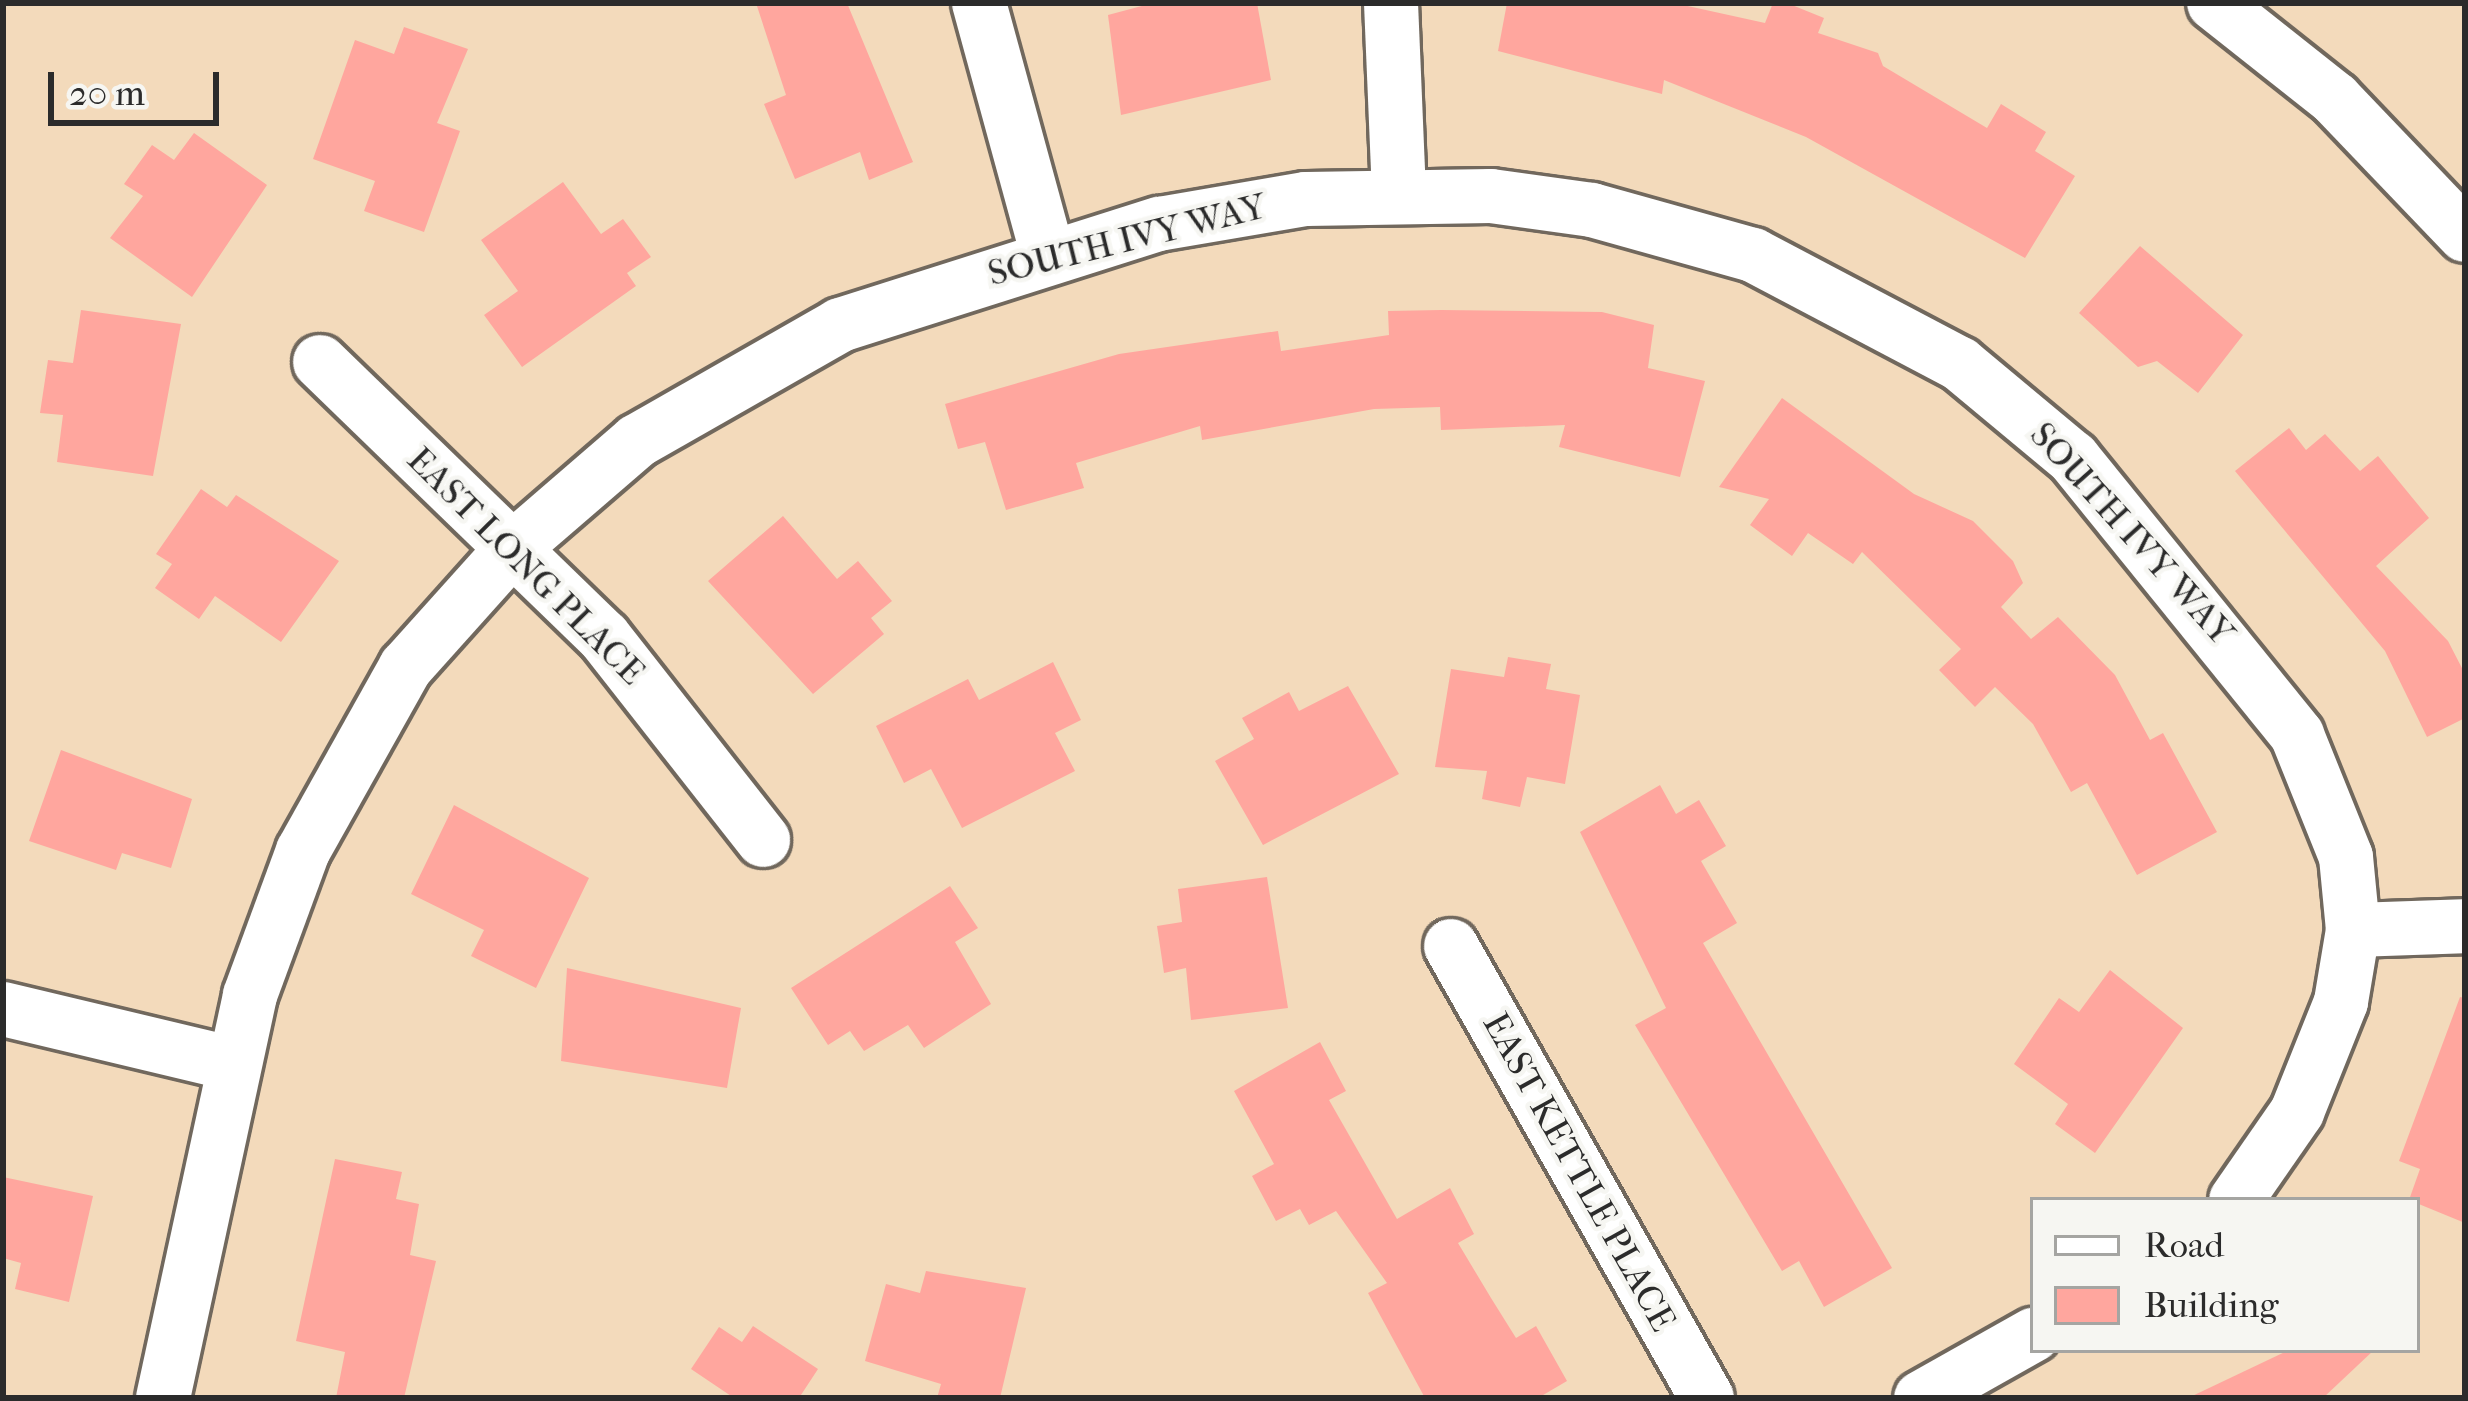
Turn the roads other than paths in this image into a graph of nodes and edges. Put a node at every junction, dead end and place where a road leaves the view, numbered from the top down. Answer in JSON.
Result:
{"nodes":[{"id":1,"x":980,"y":3,"type":"edge"},
{"id":2,"x":1391,"y":3,"type":"edge"},
{"id":3,"x":2214,"y":3,"type":"edge"},
{"id":4,"x":1400,"y":194,"type":"junction"},
{"id":5,"x":2465,"y":235,"type":"edge"},
{"id":6,"x":1048,"y":255,"type":"junction"},
{"id":7,"x":320,"y":362,"type":"dead end"},
{"id":8,"x":512,"y":549,"type":"junction"},
{"id":9,"x":763,"y":840,"type":"dead end"},
{"id":10,"x":2465,"y":926,"type":"edge"},
{"id":11,"x":2353,"y":931,"type":"junction"},
{"id":12,"x":1451,"y":946,"type":"dead end"},
{"id":13,"x":3,"y":1010,"type":"edge"},
{"id":14,"x":234,"y":1064,"type":"junction"},
{"id":15,"x":2238,"y":1197,"type":"edge"},
{"id":16,"x":2030,"y":1337,"type":"edge"},
{"id":17,"x":163,"y":1398,"type":"edge"},
{"id":18,"x":1707,"y":1398,"type":"edge"},
{"id":19,"x":1921,"y":1398,"type":"edge"}],
"edges":[{"from":1,"to":6,"type":"street"},
{"from":2,"to":4,"type":"street"},
{"from":3,"to":5,"type":"street"},
{"from":4,"to":6,"type":"street","name":"SOUTH IVY WAY"},
{"from":4,"to":11,"type":"street","name":"SOUTH IVY WAY"},
{"from":6,"to":8,"type":"street","name":"SOUTH IVY WAY"},
{"from":7,"to":8,"type":"street","name":"EAST LONG PLACE"},
{"from":8,"to":9,"type":"street","name":"EAST LONG PLACE"},
{"from":8,"to":14,"type":"street","name":"SOUTH IVY WAY"},
{"from":10,"to":11,"type":"street"},
{"from":11,"to":15,"type":"street","name":"SOUTH IVY WAY"},
{"from":12,"to":18,"type":"street","name":"EAST KETTLE PLACE"},
{"from":13,"to":14,"type":"street"},
{"from":14,"to":17,"type":"street","name":"SOUTH IVY WAY"},
{"from":16,"to":19,"type":"street"}]}
